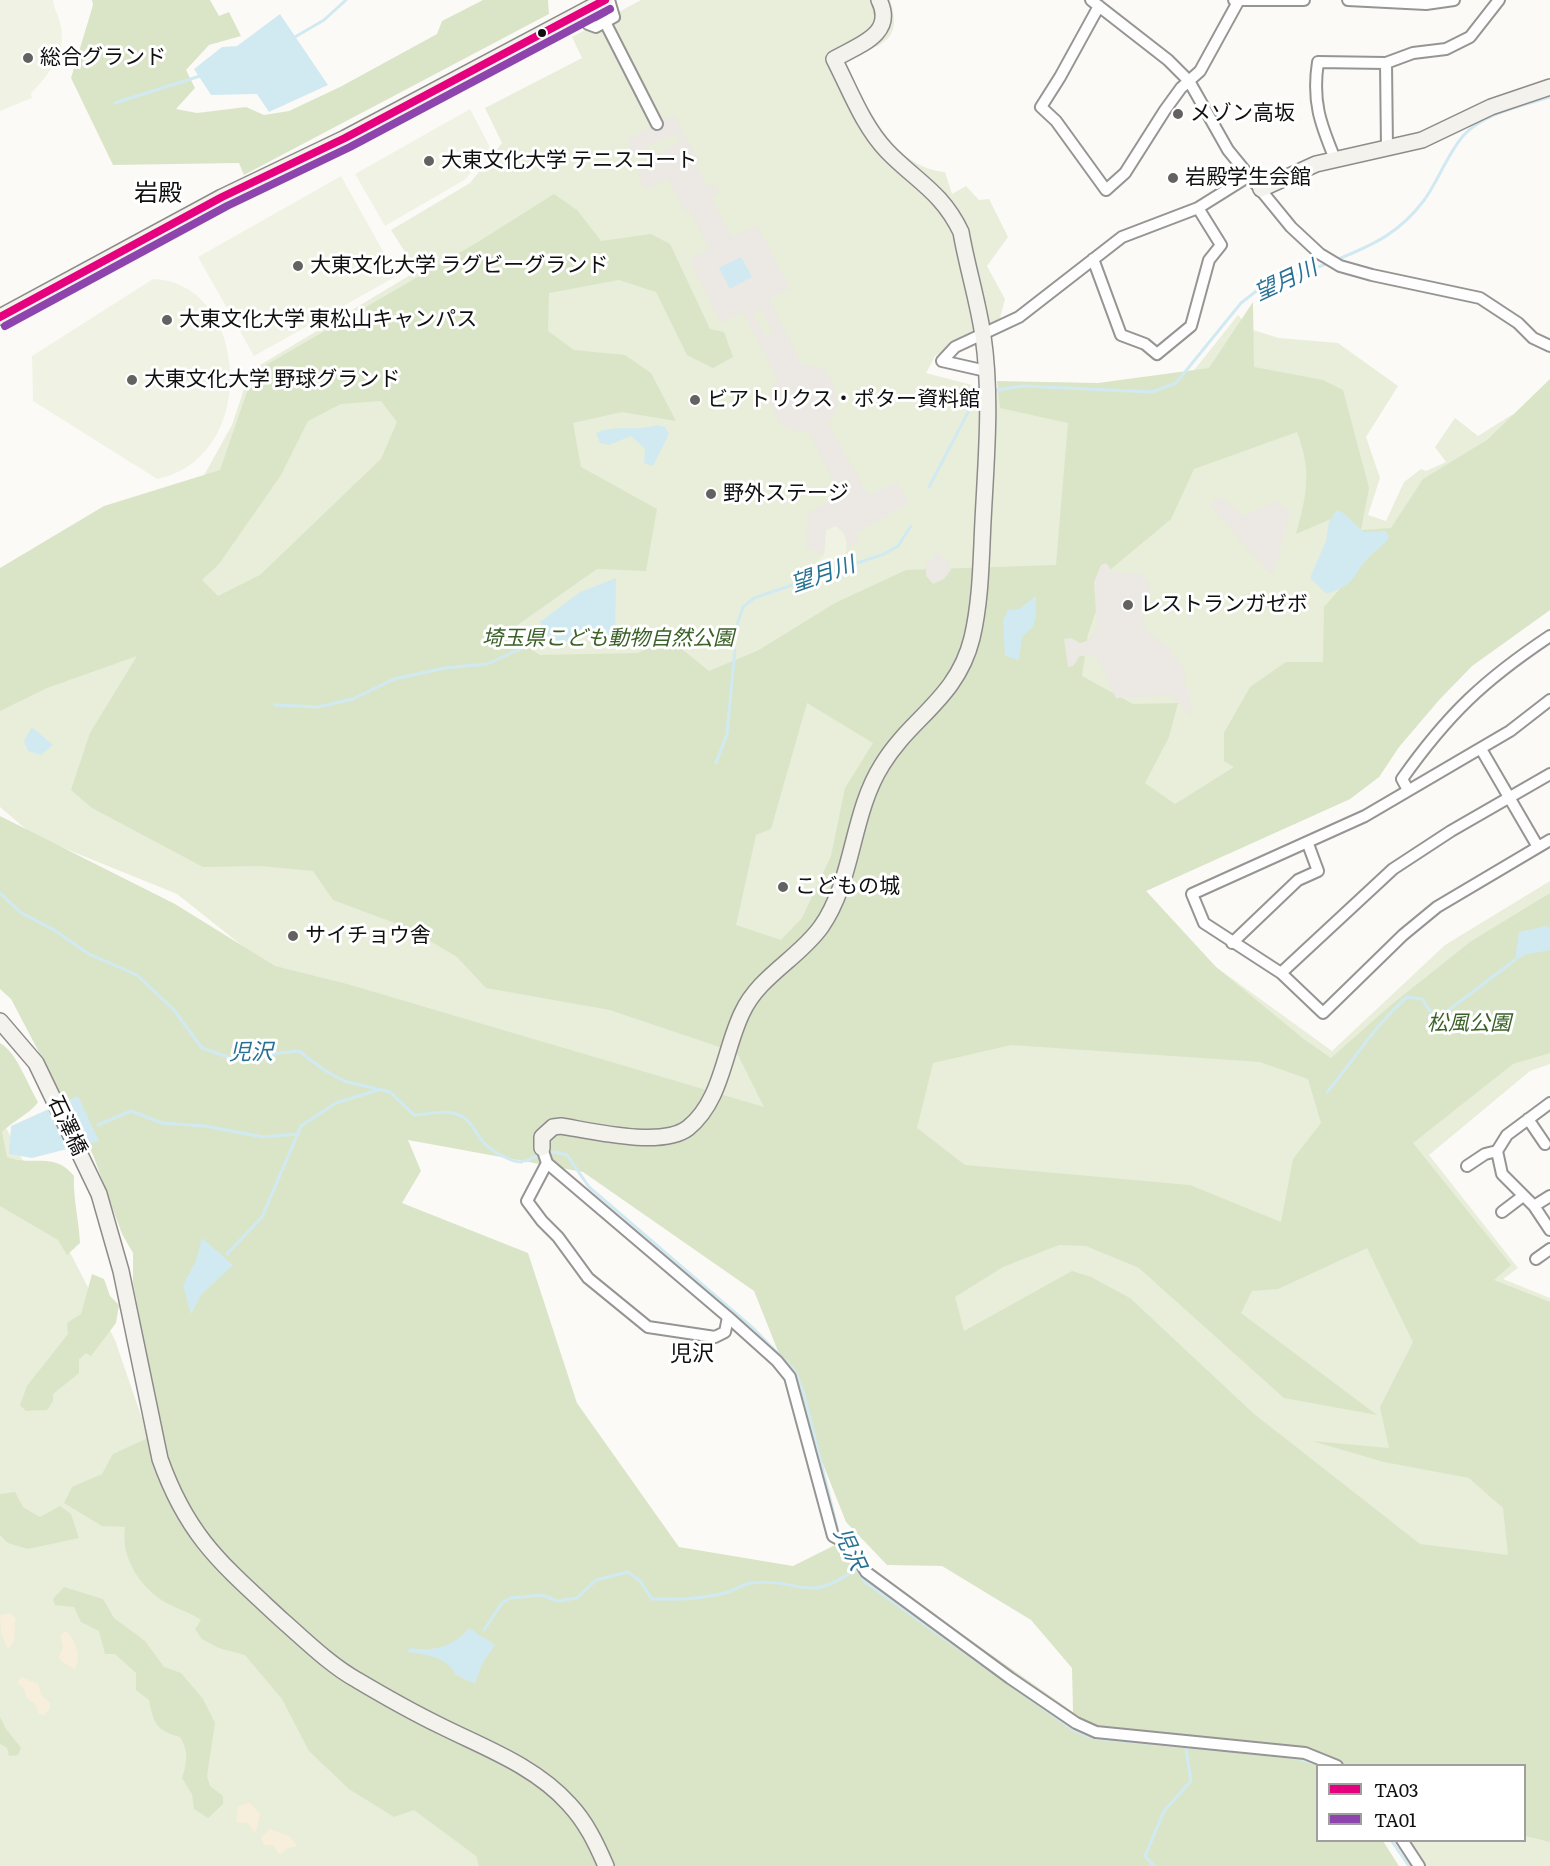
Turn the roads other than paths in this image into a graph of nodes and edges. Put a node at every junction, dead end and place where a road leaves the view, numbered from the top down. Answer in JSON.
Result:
{"nodes":[{"id":1,"x":607,"y":0,"type":"edge"},
{"id":2,"x":879,"y":0,"type":"edge"},
{"id":3,"x":1234,"y":0,"type":"edge"},
{"id":4,"x":1239,"y":0,"type":"edge"},
{"id":5,"x":1304,"y":0,"type":"edge"},
{"id":6,"x":1348,"y":0,"type":"edge"},
{"id":7,"x":1454,"y":0,"type":"edge"},
{"id":8,"x":1499,"y":0,"type":"edge"},
{"id":9,"x":1095,"y":3,"type":"edge"},
{"id":10,"x":582,"y":13,"type":"junction"},
{"id":11,"x":604,"y":22,"type":"junction"},
{"id":12,"x":1386,"y":63,"type":"junction"},
{"id":13,"x":1189,"y":81,"type":"junction"},
{"id":14,"x":1550,"y":87,"type":"edge"},
{"id":15,"x":657,"y":124,"type":"dead end"},
{"id":16,"x":1388,"y":149,"type":"junction"},
{"id":17,"x":1335,"y":159,"type":"junction"},
{"id":18,"x":1249,"y":176,"type":"junction"},
{"id":19,"x":1261,"y":189,"type":"junction"},
{"id":20,"x":1198,"y":208,"type":"junction"},
{"id":21,"x":1093,"y":259,"type":"junction"},
{"id":22,"x":0,"y":317,"type":"edge"},
{"id":23,"x":983,"y":334,"type":"junction"},
{"id":24,"x":1550,"y":346,"type":"edge"},
{"id":25,"x":987,"y":371,"type":"junction"},
{"id":26,"x":1550,"y":636,"type":"edge"},
{"id":27,"x":1550,"y":700,"type":"edge"},
{"id":28,"x":1481,"y":749,"type":"junction"},
{"id":29,"x":1550,"y":774,"type":"edge"},
{"id":30,"x":1408,"y":790,"type":"junction"},
{"id":31,"x":1510,"y":799,"type":"junction"},
{"id":32,"x":1550,"y":840,"type":"edge"},
{"id":33,"x":1308,"y":844,"type":"junction"},
{"id":34,"x":1538,"y":847,"type":"junction"},
{"id":35,"x":1232,"y":943,"type":"junction"},
{"id":36,"x":1281,"y":973,"type":"junction"},
{"id":37,"x":0,"y":1022,"type":"edge"},
{"id":38,"x":1550,"y":1103,"type":"edge"},
{"id":39,"x":1528,"y":1119,"type":"junction"},
{"id":40,"x":1545,"y":1144,"type":"dead end"},
{"id":41,"x":1497,"y":1151,"type":"junction"},
{"id":42,"x":545,"y":1157,"type":"junction"},
{"id":43,"x":1467,"y":1166,"type":"dead end"},
{"id":44,"x":1523,"y":1196,"type":"junction"},
{"id":45,"x":1550,"y":1196,"type":"edge"},
{"id":46,"x":1534,"y":1206,"type":"junction"},
{"id":47,"x":1502,"y":1212,"type":"dead end"},
{"id":48,"x":1550,"y":1230,"type":"edge"},
{"id":49,"x":1550,"y":1249,"type":"edge"},
{"id":50,"x":1536,"y":1259,"type":"dead end"},
{"id":51,"x":728,"y":1317,"type":"junction"},
{"id":52,"x":1332,"y":1764,"type":"edge"},
{"id":53,"x":1403,"y":1842,"type":"edge"},
{"id":54,"x":606,"y":1866,"type":"edge"},
{"id":55,"x":1419,"y":1866,"type":"edge"}],
"edges":[{"from":1,"to":10,"type":"street"},
{"from":1,"to":11,"type":"street"},
{"from":2,"to":23,"type":"street"},
{"from":3,"to":4,"type":"street"},
{"from":4,"to":5,"type":"street"},
{"from":4,"to":13,"type":"street"},
{"from":6,"to":7,"type":"street"},
{"from":8,"to":12,"type":"street"},
{"from":9,"to":13,"type":"street"},
{"from":9,"to":13,"type":"street"},
{"from":10,"to":11,"type":"street"},
{"from":10,"to":22,"type":"street"},
{"from":11,"to":15,"type":"street"},
{"from":12,"to":16,"type":"street"},
{"from":12,"to":17,"type":"street"},
{"from":13,"to":18,"type":"street"},
{"from":14,"to":16,"type":"street"},
{"from":16,"to":17,"type":"street"},
{"from":17,"to":19,"type":"street"},
{"from":18,"to":19,"type":"street"},
{"from":18,"to":20,"type":"street"},
{"from":19,"to":24,"type":"street"},
{"from":20,"to":21,"type":"street"},
{"from":20,"to":21,"type":"street"},
{"from":21,"to":23,"type":"street"},
{"from":23,"to":25,"type":"street"},
{"from":23,"to":25,"type":"street"},
{"from":25,"to":42,"type":"street"},
{"from":26,"to":30,"type":"street"},
{"from":27,"to":28,"type":"street"},
{"from":28,"to":30,"type":"street"},
{"from":28,"to":31,"type":"street"},
{"from":29,"to":31,"type":"street"},
{"from":30,"to":33,"type":"street"},
{"from":31,"to":34,"type":"street"},
{"from":31,"to":36,"type":"street"},
{"from":32,"to":34,"type":"street"},
{"from":33,"to":35,"type":"street"},
{"from":33,"to":35,"type":"street"},
{"from":34,"to":36,"type":"street"},
{"from":35,"to":36,"type":"street"},
{"from":37,"to":54,"type":"street","name":"石澤橋"},
{"from":38,"to":39,"type":"street"},
{"from":39,"to":40,"type":"street"},
{"from":39,"to":41,"type":"street"},
{"from":41,"to":43,"type":"street"},
{"from":41,"to":44,"type":"street"},
{"from":42,"to":51,"type":"street"},
{"from":42,"to":51,"type":"street"},
{"from":44,"to":46,"type":"street"},
{"from":44,"to":47,"type":"street"},
{"from":45,"to":46,"type":"street"},
{"from":46,"to":48,"type":"street"},
{"from":49,"to":50,"type":"street"},
{"from":51,"to":52,"type":"street"},
{"from":53,"to":55,"type":"street"}]}
